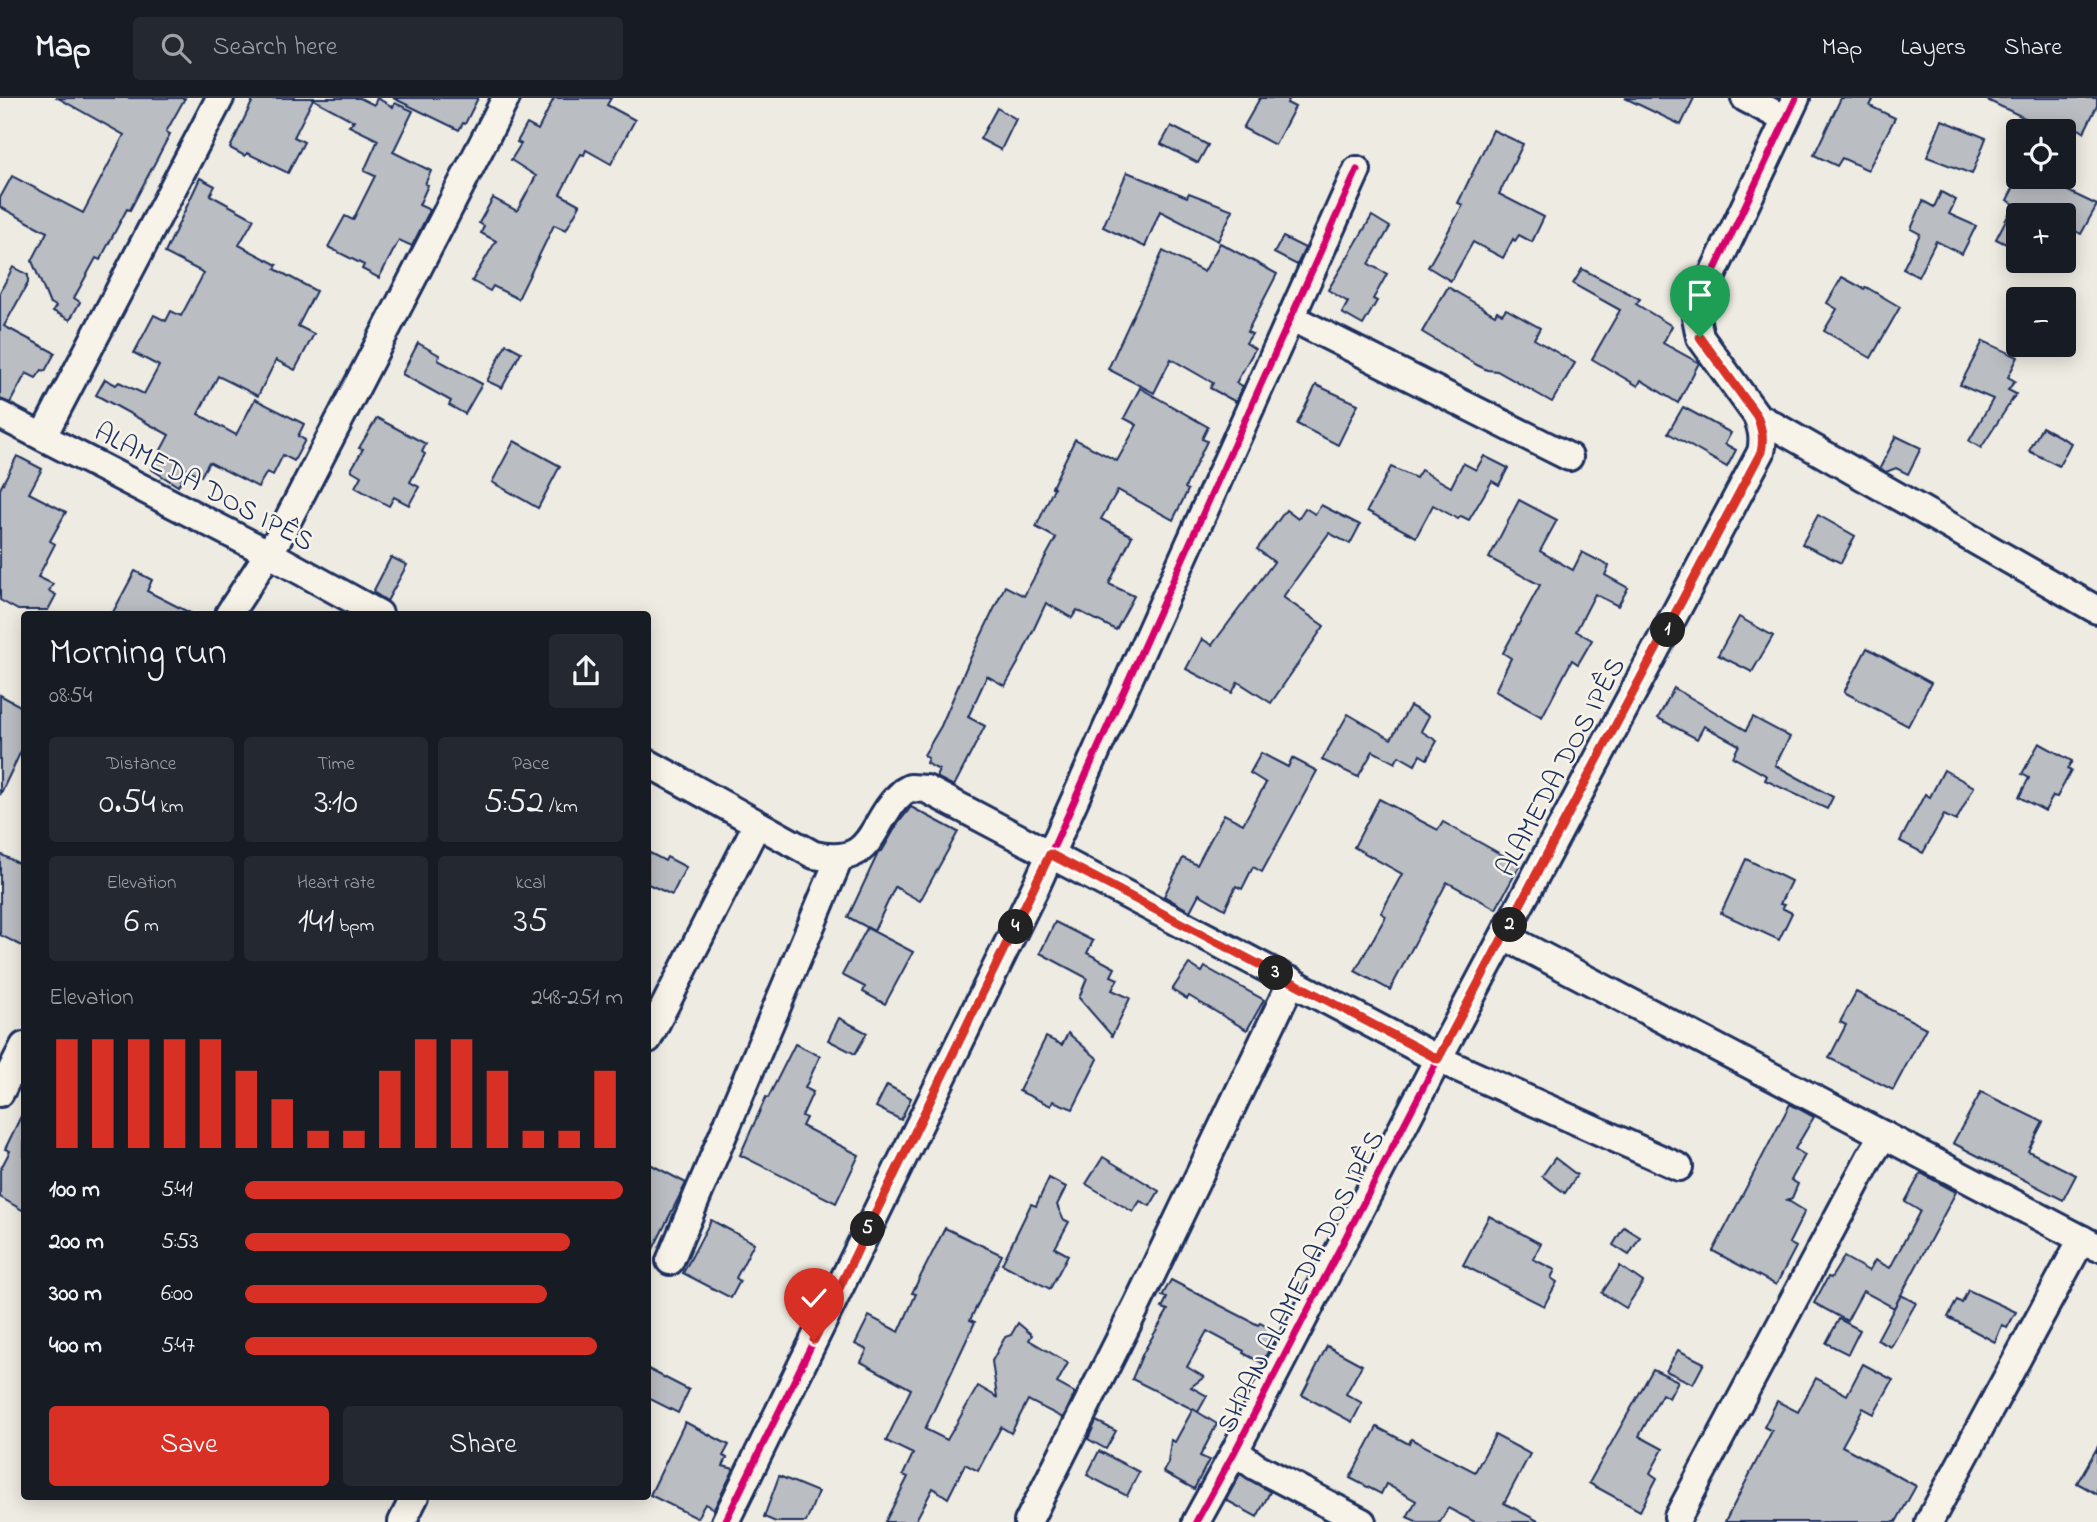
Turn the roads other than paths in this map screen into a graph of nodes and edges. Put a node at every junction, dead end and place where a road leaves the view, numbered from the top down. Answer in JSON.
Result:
{"nodes":[{"id":1,"x":220,"y":98,"type":"edge"},
{"id":2,"x":506,"y":98,"type":"edge"},
{"id":3,"x":1745,"y":98,"type":"edge"},
{"id":4,"x":1790,"y":109,"type":"edge"},
{"id":5,"x":1357,"y":170,"type":"dead end"},
{"id":6,"x":1292,"y":318,"type":"junction"},
{"id":7,"x":1757,"y":416,"type":"junction"},
{"id":8,"x":2,"y":420,"type":"edge"},
{"id":9,"x":43,"y":436,"type":"junction"},
{"id":10,"x":1569,"y":457,"type":"dead end"},
{"id":11,"x":270,"y":554,"type":"junction"},
{"id":12,"x":2097,"y":610,"type":"edge"},
{"id":13,"x":231,"y":611,"type":"edge"},
{"id":14,"x":374,"y":611,"type":"edge"},
{"id":15,"x":651,"y":765,"type":"edge"},
{"id":16,"x":757,"y":824,"type":"junction"},
{"id":17,"x":1050,"y":854,"type":"junction"},
{"id":18,"x":839,"y":859,"type":"junction"},
{"id":19,"x":1504,"y":936,"type":"junction"},
{"id":20,"x":1292,"y":981,"type":"junction"},
{"id":21,"x":651,"y":1033,"type":"edge"},
{"id":22,"x":21,"y":1052,"type":"edge"},
{"id":23,"x":1438,"y":1059,"type":"junction"},
{"id":24,"x":0,"y":1093,"type":"edge"},
{"id":25,"x":1884,"y":1135,"type":"junction"},
{"id":26,"x":1679,"y":1167,"type":"dead end"},
{"id":27,"x":2090,"y":1243,"type":"edge"},
{"id":28,"x":670,"y":1261,"type":"dead end"},
{"id":29,"x":1235,"y":1451,"type":"junction"},
{"id":30,"x":413,"y":1500,"type":"edge"},
{"id":31,"x":1678,"y":1517,"type":"dead end"},
{"id":32,"x":402,"y":1522,"type":"edge"},
{"id":33,"x":725,"y":1522,"type":"edge"},
{"id":34,"x":1028,"y":1522,"type":"edge"},
{"id":35,"x":1196,"y":1522,"type":"edge"},
{"id":36,"x":1362,"y":1522,"type":"edge"},
{"id":37,"x":1929,"y":1522,"type":"edge"}],
"edges":[{"from":1,"to":9,"type":"street"},
{"from":2,"to":11,"type":"street"},
{"from":3,"to":4,"type":"street"},
{"from":4,"to":7,"type":"street"},
{"from":5,"to":6,"type":"street"},
{"from":6,"to":10,"type":"street"},
{"from":6,"to":17,"type":"street"},
{"from":7,"to":12,"type":"street"},
{"from":7,"to":19,"type":"street","name":"ALAMEDA DOS IPÊS"},
{"from":8,"to":9,"type":"street","name":"ALAMEDA DOS IPÊS"},
{"from":9,"to":11,"type":"street","name":"ALAMEDA DOS IPÊS"},
{"from":11,"to":13,"type":"street"},
{"from":11,"to":14,"type":"street","name":"ALAMEDA DOS IPÊS"},
{"from":15,"to":16,"type":"street"},
{"from":16,"to":18,"type":"street"},
{"from":16,"to":21,"type":"street"},
{"from":17,"to":18,"type":"street"},
{"from":17,"to":20,"type":"street"},
{"from":17,"to":33,"type":"street"},
{"from":18,"to":28,"type":"street"},
{"from":19,"to":23,"type":"street","name":"ALAMEDA DOS IPÊS"},
{"from":19,"to":25,"type":"street"},
{"from":20,"to":23,"type":"street"},
{"from":20,"to":34,"type":"street"},
{"from":22,"to":24,"type":"street"},
{"from":23,"to":26,"type":"street"},
{"from":23,"to":29,"type":"street","name":"SHPAN ALAMEDA DOS IPÊS"},
{"from":25,"to":27,"type":"street"},
{"from":25,"to":31,"type":"street"},
{"from":27,"to":37,"type":"street"},
{"from":29,"to":35,"type":"street","name":"SHPAN ALAMEDA DOS IPÊS"},
{"from":29,"to":36,"type":"street"},
{"from":30,"to":32,"type":"street"}]}
